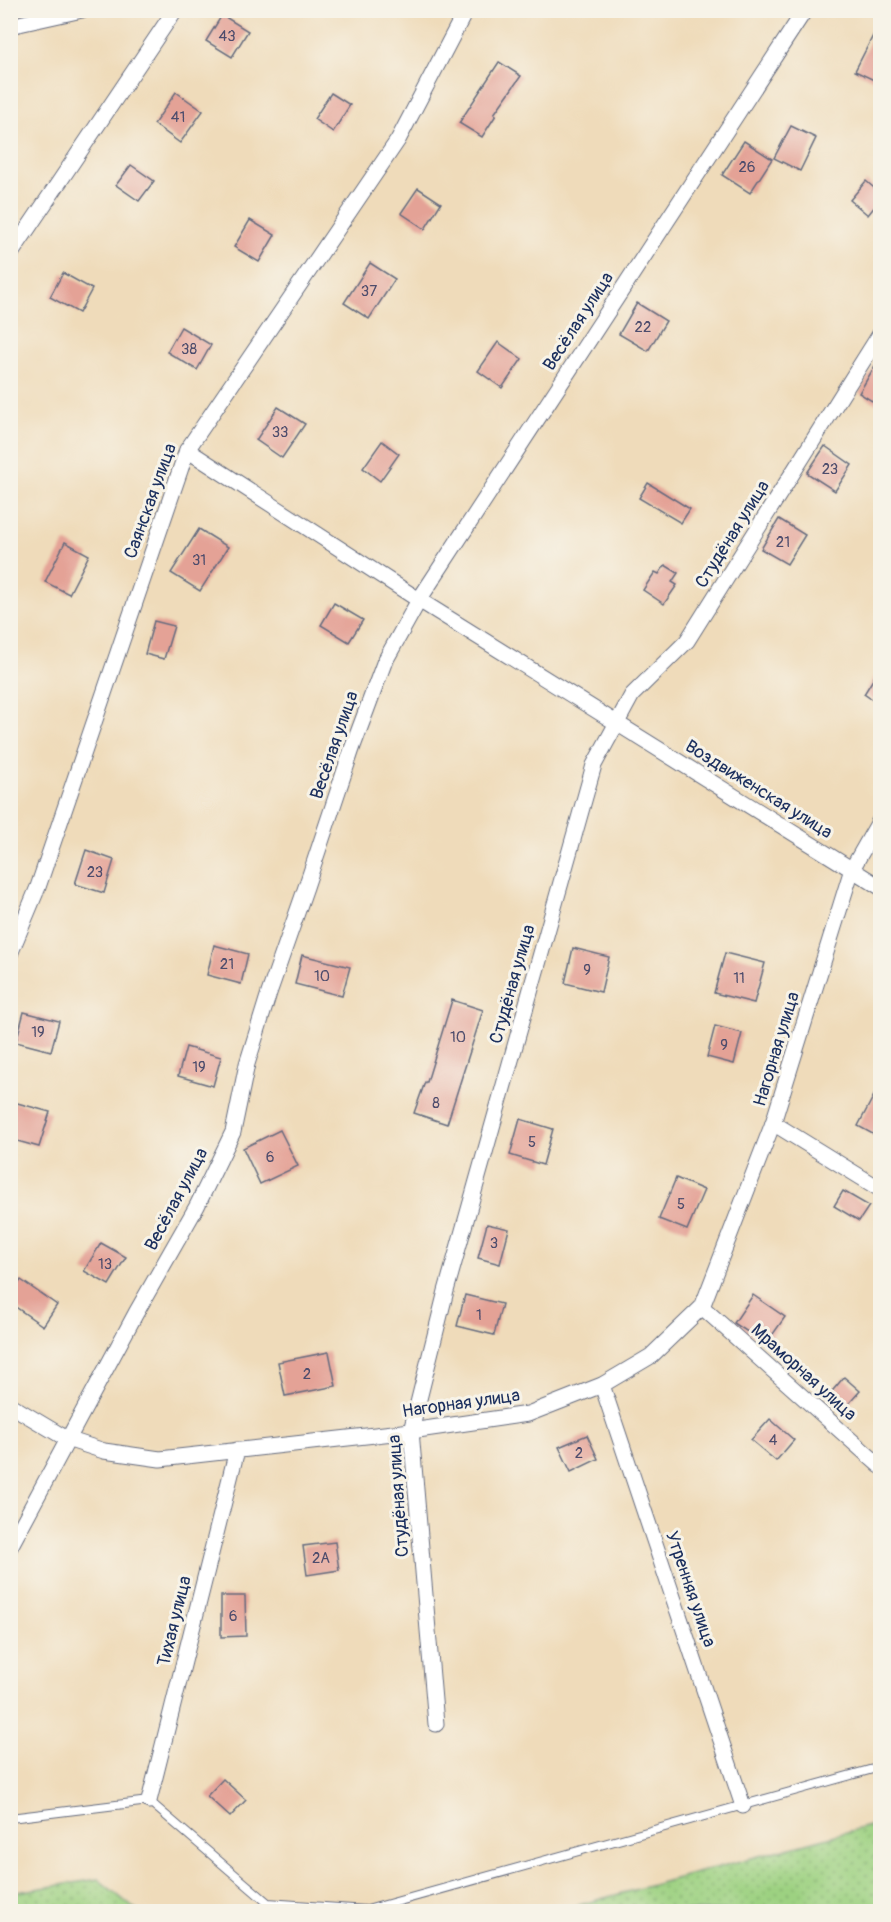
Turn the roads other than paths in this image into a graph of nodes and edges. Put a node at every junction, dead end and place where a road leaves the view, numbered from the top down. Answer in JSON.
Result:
{"nodes":[{"id":1,"x":82,"y":10,"type":"edge"},
{"id":2,"x":175,"y":10,"type":"edge"},
{"id":3,"x":466,"y":10,"type":"edge"},
{"id":4,"x":805,"y":10,"type":"edge"},
{"id":5,"x":10,"y":26,"type":"edge"},
{"id":6,"x":10,"y":255,"type":"edge"},
{"id":7,"x":880,"y":334,"type":"edge"},
{"id":8,"x":187,"y":450,"type":"junction"},
{"id":9,"x":419,"y":600,"type":"junction"},
{"id":10,"x":617,"y":723,"type":"junction"},
{"id":11,"x":880,"y":820,"type":"edge"},
{"id":12,"x":852,"y":869,"type":"junction"},
{"id":13,"x":880,"y":887,"type":"edge"},
{"id":14,"x":10,"y":954,"type":"edge"},
{"id":15,"x":773,"y":1123,"type":"junction"},
{"id":16,"x":880,"y":1189,"type":"edge"},
{"id":17,"x":702,"y":1307,"type":"junction"},
{"id":18,"x":602,"y":1384,"type":"junction"},
{"id":19,"x":10,"y":1405,"type":"edge"},
{"id":20,"x":411,"y":1431,"type":"junction"},
{"id":21,"x":66,"y":1439,"type":"junction"},
{"id":22,"x":237,"y":1450,"type":"junction"},
{"id":23,"x":880,"y":1466,"type":"edge"},
{"id":24,"x":10,"y":1547,"type":"edge"},
{"id":25,"x":436,"y":1724,"type":"dead end"},
{"id":26,"x":880,"y":1767,"type":"edge"},
{"id":27,"x":149,"y":1801,"type":"junction"},
{"id":28,"x":743,"y":1806,"type":"junction"},
{"id":29,"x":10,"y":1818,"type":"edge"}],
"edges":[{"from":1,"to":5,"type":"street"},
{"from":2,"to":6,"type":"street"},
{"from":3,"to":8,"type":"street","name":"Саянская улица"},
{"from":4,"to":9,"type":"street","name":"Весёлая улица"},
{"from":7,"to":10,"type":"street","name":"Студёная улица"},
{"from":8,"to":9,"type":"street","name":"Воздвиженская улица"},
{"from":8,"to":14,"type":"street","name":"Саянская улица"},
{"from":9,"to":10,"type":"street","name":"Воздвиженская улица"},
{"from":9,"to":21,"type":"street","name":"Весёлая улица"},
{"from":10,"to":12,"type":"street","name":"Воздвиженская улица"},
{"from":10,"to":20,"type":"street","name":"Студёная улица"},
{"from":11,"to":12,"type":"street","name":"Нагорная улица"},
{"from":12,"to":13,"type":"street","name":"Воздвиженская улица"},
{"from":12,"to":15,"type":"street","name":"Нагорная улица"},
{"from":15,"to":16,"type":"street"},
{"from":15,"to":17,"type":"street","name":"Нагорная улица"},
{"from":17,"to":18,"type":"street","name":"Нагорная улица"},
{"from":17,"to":23,"type":"street","name":"Мраморная улица"},
{"from":18,"to":20,"type":"street","name":"Нагорная улица"},
{"from":18,"to":28,"type":"street","name":"Утренняя улица"},
{"from":19,"to":21,"type":"street","name":"Нагорная улица"},
{"from":20,"to":22,"type":"street","name":"Нагорная улица"},
{"from":20,"to":25,"type":"street","name":"Студёная улица"},
{"from":21,"to":22,"type":"street","name":"Нагорная улица"},
{"from":21,"to":24,"type":"street","name":"Весёлая улица"},
{"from":22,"to":27,"type":"street","name":"Тихая улица"},
{"from":26,"to":28,"type":"lane"},
{"from":27,"to":28,"type":"lane"},
{"from":27,"to":29,"type":"lane"}]}
